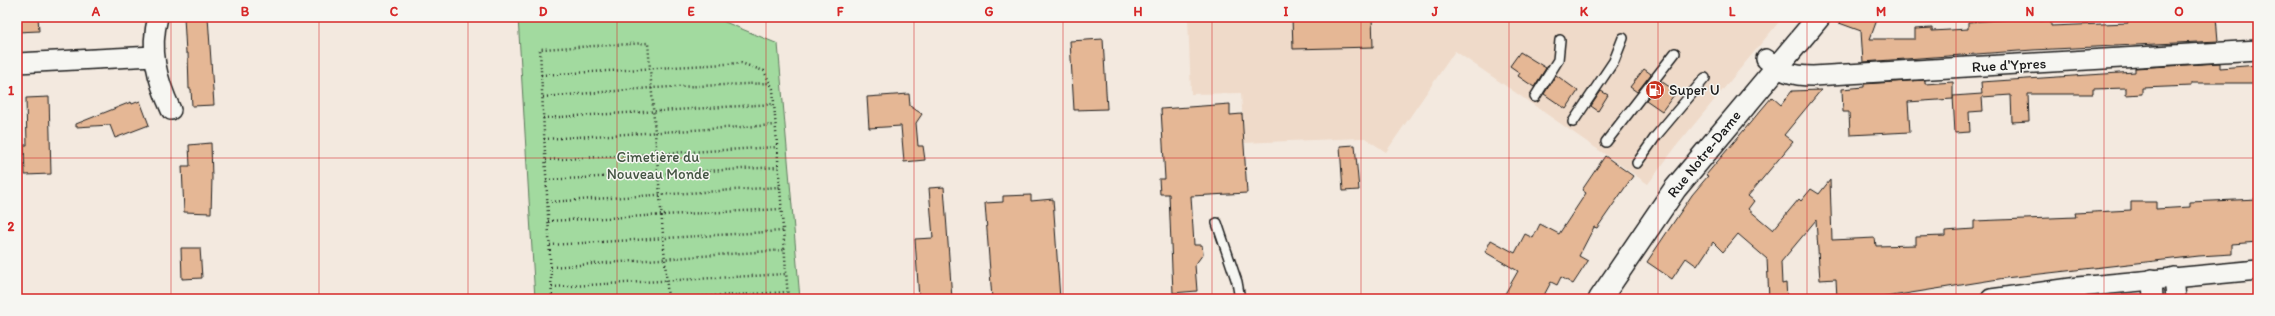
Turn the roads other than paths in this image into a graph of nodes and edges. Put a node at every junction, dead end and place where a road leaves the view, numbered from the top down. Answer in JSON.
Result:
{"nodes":[{"id":1,"x":158,"y":17,"type":"edge"},
{"id":2,"x":1801,"y":17,"type":"edge"},
{"id":3,"x":1819,"y":17,"type":"edge"},
{"id":4,"x":1623,"y":38,"type":"dead end"},
{"id":5,"x":1560,"y":40,"type":"dead end"},
{"id":6,"x":2258,"y":50,"type":"edge"},
{"id":7,"x":1675,"y":53,"type":"dead end"},
{"id":8,"x":154,"y":56,"type":"junction"},
{"id":9,"x":17,"y":63,"type":"edge"},
{"id":10,"x":1771,"y":63,"type":"junction"},
{"id":11,"x":1705,"y":78,"type":"dead end"},
{"id":12,"x":1534,"y":97,"type":"dead end"},
{"id":13,"x":171,"y":110,"type":"dead end"},
{"id":14,"x":1573,"y":122,"type":"dead end"},
{"id":15,"x":1606,"y":142,"type":"dead end"},
{"id":16,"x":1638,"y":163,"type":"dead end"},
{"id":17,"x":1217,"y":223,"type":"dead end"},
{"id":18,"x":2258,"y":270,"type":"edge"},
{"id":19,"x":2174,"y":277,"type":"junction"},
{"id":20,"x":2152,"y":279,"type":"junction"},
{"id":21,"x":1240,"y":299,"type":"edge"},
{"id":22,"x":1589,"y":299,"type":"edge"},
{"id":23,"x":1600,"y":299,"type":"edge"},
{"id":24,"x":1991,"y":299,"type":"edge"},
{"id":25,"x":2153,"y":299,"type":"edge"},
{"id":26,"x":2176,"y":299,"type":"edge"}],
"edges":[{"from":1,"to":8,"type":"street"},
{"from":2,"to":10,"type":"main road","name":"Rue Notre-Dame"},
{"from":3,"to":10,"type":"main road","name":"Rue Notre-Dame"},
{"from":4,"to":14,"type":"lane"},
{"from":5,"to":12,"type":"lane"},
{"from":6,"to":10,"type":"street","name":"Rue d'Ypres"},
{"from":7,"to":15,"type":"lane"},
{"from":8,"to":9,"type":"street"},
{"from":8,"to":13,"type":"street"},
{"from":10,"to":22,"type":"main road","name":"Rue Notre-Dame"},
{"from":10,"to":23,"type":"main road","name":"Rue Notre-Dame"},
{"from":11,"to":16,"type":"lane"},
{"from":17,"to":21,"type":"lane"},
{"from":18,"to":19,"type":"street"},
{"from":19,"to":20,"type":"street"},
{"from":19,"to":26,"type":"street"},
{"from":20,"to":24,"type":"street"},
{"from":20,"to":25,"type":"street"}]}
